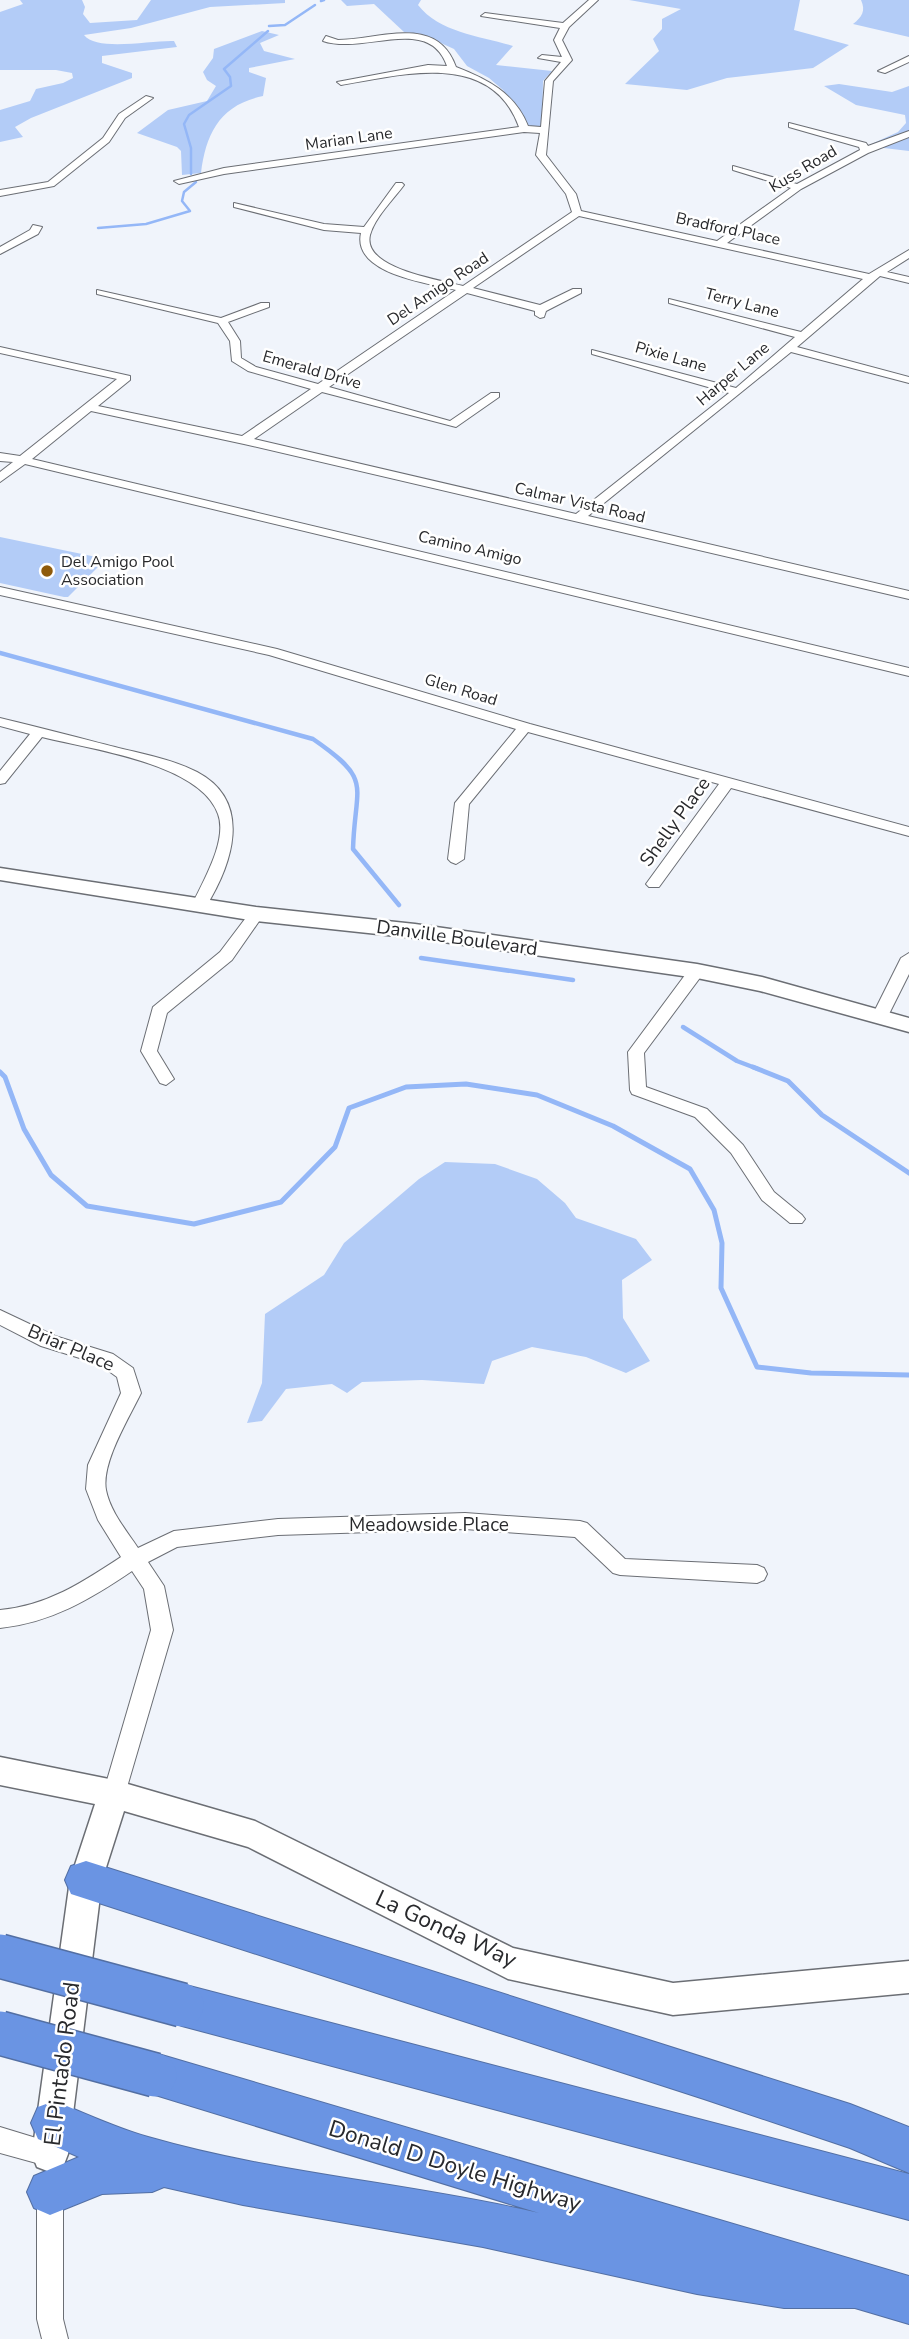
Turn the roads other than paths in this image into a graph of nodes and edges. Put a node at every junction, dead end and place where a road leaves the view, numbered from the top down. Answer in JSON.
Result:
{"nodes":[{"id":1,"x":594,"y":0,"type":"edge"},
{"id":2,"x":485,"y":16,"type":"dead end"},
{"id":3,"x":565,"y":26,"type":"junction"},
{"id":4,"x":326,"y":38,"type":"dead end"},
{"id":5,"x":542,"y":58,"type":"dead end"},
{"id":6,"x":909,"y":59,"type":"edge"},
{"id":7,"x":568,"y":60,"type":"junction"},
{"id":8,"x":452,"y":69,"type":"junction"},
{"id":9,"x":882,"y":71,"type":"dead end"},
{"id":10,"x":341,"y":82,"type":"dead end"},
{"id":11,"x":149,"y":99,"type":"dead end"},
{"id":12,"x":792,"y":125,"type":"dead end"},
{"id":13,"x":524,"y":129,"type":"junction"},
{"id":14,"x":545,"y":130,"type":"junction"},
{"id":15,"x":909,"y":134,"type":"edge"},
{"id":16,"x":890,"y":142,"type":"junction"},
{"id":17,"x":907,"y":147,"type":"dead end"},
{"id":18,"x":865,"y":151,"type":"junction"},
{"id":19,"x":736,"y":168,"type":"dead end"},
{"id":20,"x":179,"y":181,"type":"dead end"},
{"id":21,"x":399,"y":185,"type":"dead end"},
{"id":22,"x":797,"y":187,"type":"junction"},
{"id":23,"x":0,"y":192,"type":"edge"},
{"id":24,"x":237,"y":205,"type":"dead end"},
{"id":25,"x":577,"y":213,"type":"junction"},
{"id":26,"x":37,"y":227,"type":"dead end"},
{"id":27,"x":366,"y":230,"type":"junction"},
{"id":28,"x":721,"y":243,"type":"junction"},
{"id":29,"x":0,"y":251,"type":"edge"},
{"id":30,"x":909,"y":253,"type":"edge"},
{"id":31,"x":875,"y":275,"type":"junction"},
{"id":32,"x":909,"y":280,"type":"edge"},
{"id":33,"x":465,"y":289,"type":"junction"},
{"id":34,"x":577,"y":291,"type":"dead end"},
{"id":35,"x":101,"y":292,"type":"dead end"},
{"id":36,"x":673,"y":300,"type":"dead end"},
{"id":37,"x":265,"y":305,"type":"dead end"},
{"id":38,"x":222,"y":321,"type":"junction"},
{"id":39,"x":803,"y":335,"type":"junction"},
{"id":40,"x":788,"y":348,"type":"junction"},
{"id":41,"x":0,"y":350,"type":"edge"},
{"id":42,"x":596,"y":352,"type":"dead end"},
{"id":43,"x":909,"y":380,"type":"edge"},
{"id":44,"x":320,"y":389,"type":"junction"},
{"id":45,"x":738,"y":392,"type":"junction"},
{"id":46,"x":495,"y":395,"type":"dead end"},
{"id":47,"x":87,"y":407,"type":"junction"},
{"id":48,"x":244,"y":440,"type":"junction"},
{"id":49,"x":0,"y":457,"type":"edge"},
{"id":50,"x":23,"y":460,"type":"junction"},
{"id":51,"x":0,"y":478,"type":"edge"},
{"id":52,"x":577,"y":519,"type":"junction"},
{"id":53,"x":0,"y":591,"type":"edge"},
{"id":54,"x":909,"y":595,"type":"edge"},
{"id":55,"x":909,"y":672,"type":"edge"},
{"id":56,"x":0,"y":722,"type":"edge"},
{"id":57,"x":525,"y":727,"type":"junction"},
{"id":58,"x":39,"y":731,"type":"junction"},
{"id":59,"x":0,"y":780,"type":"edge"},
{"id":60,"x":728,"y":782,"type":"junction"},
{"id":61,"x":909,"y":832,"type":"edge"},
{"id":62,"x":456,"y":859,"type":"dead end"},
{"id":63,"x":0,"y":874,"type":"edge"},
{"id":64,"x":654,"y":884,"type":"dead end"},
{"id":65,"x":200,"y":905,"type":"junction"},
{"id":66,"x":256,"y":914,"type":"junction"},
{"id":67,"x":909,"y":958,"type":"edge"},
{"id":68,"x":697,"y":971,"type":"junction"},
{"id":69,"x":880,"y":1016,"type":"junction"},
{"id":70,"x":909,"y":1025,"type":"edge"},
{"id":71,"x":166,"y":1079,"type":"dead end"},
{"id":72,"x":796,"y":1219,"type":"dead end"},
{"id":73,"x":0,"y":1317,"type":"edge"},
{"id":74,"x":134,"y":1559,"type":"junction"},
{"id":75,"x":757,"y":1574,"type":"dead end"},
{"id":76,"x":0,"y":1619,"type":"edge"},
{"id":77,"x":0,"y":1772,"type":"edge"},
{"id":78,"x":114,"y":1794,"type":"junction"},
{"id":79,"x":86,"y":1880,"type":"junction"},
{"id":80,"x":0,"y":1956,"type":"edge"},
{"id":81,"x":909,"y":1977,"type":"edge"},
{"id":82,"x":0,"y":2033,"type":"edge"},
{"id":83,"x":0,"y":2140,"type":"edge"},
{"id":84,"x":909,"y":2150,"type":"edge"},
{"id":85,"x":52,"y":2156,"type":"junction"},
{"id":86,"x":168,"y":2168,"type":"junction"},
{"id":87,"x":909,"y":2197,"type":"edge"},
{"id":88,"x":853,"y":2286,"type":"junction"},
{"id":89,"x":909,"y":2300,"type":"edge"},
{"id":90,"x":55,"y":2339,"type":"edge"}],
"edges":[{"from":1,"to":3,"type":"street"},
{"from":2,"to":3,"type":"street"},
{"from":3,"to":7,"type":"street"},
{"from":4,"to":8,"type":"street"},
{"from":5,"to":7,"type":"street"},
{"from":6,"to":9,"type":"street"},
{"from":7,"to":14,"type":"street"},
{"from":8,"to":10,"type":"street"},
{"from":8,"to":13,"type":"street"},
{"from":11,"to":23,"type":"street"},
{"from":12,"to":18,"type":"street"},
{"from":13,"to":14,"type":"street"},
{"from":13,"to":20,"type":"street","name":"Marian Lane"},
{"from":14,"to":25,"type":"street"},
{"from":15,"to":16,"type":"street","name":"Kuss Road"},
{"from":16,"to":17,"type":"street"},
{"from":16,"to":18,"type":"street","name":"Kuss Road"},
{"from":18,"to":22,"type":"street","name":"Kuss Road"},
{"from":19,"to":22,"type":"street"},
{"from":21,"to":27,"type":"street"},
{"from":22,"to":28,"type":"street","name":"Kuss Road"},
{"from":24,"to":27,"type":"street"},
{"from":25,"to":28,"type":"street","name":"Bradford Place"},
{"from":25,"to":33,"type":"street","name":"Del Amigo Road"},
{"from":26,"to":29,"type":"street"},
{"from":27,"to":33,"type":"street"},
{"from":28,"to":31,"type":"street","name":"Bradford Place"},
{"from":30,"to":31,"type":"street","name":"Harper Lane"},
{"from":31,"to":32,"type":"street","name":"Bradford Place"},
{"from":31,"to":39,"type":"street","name":"Harper Lane"},
{"from":33,"to":34,"type":"street"},
{"from":33,"to":44,"type":"street","name":"Del Amigo Road"},
{"from":35,"to":38,"type":"street"},
{"from":36,"to":39,"type":"street","name":"Terry Lane"},
{"from":37,"to":38,"type":"street"},
{"from":38,"to":44,"type":"street","name":"Emerald Drive"},
{"from":39,"to":40,"type":"street","name":"Harper Lane"},
{"from":40,"to":43,"type":"street"},
{"from":40,"to":45,"type":"street","name":"Harper Lane"},
{"from":41,"to":47,"type":"street"},
{"from":42,"to":45,"type":"street","name":"Pixie Lane"},
{"from":44,"to":46,"type":"street","name":"Emerald Drive"},
{"from":44,"to":48,"type":"street","name":"Del Amigo Road"},
{"from":45,"to":52,"type":"street","name":"Harper Lane"},
{"from":47,"to":48,"type":"street"},
{"from":47,"to":50,"type":"street"},
{"from":48,"to":52,"type":"street","name":"Calmar Vista Road"},
{"from":49,"to":50,"type":"street","name":"Camino Amigo"},
{"from":50,"to":51,"type":"street"},
{"from":50,"to":55,"type":"street","name":"Camino Amigo"},
{"from":52,"to":54,"type":"street","name":"Calmar Vista Road"},
{"from":53,"to":57,"type":"street","name":"Glen Road"},
{"from":56,"to":58,"type":"street"},
{"from":57,"to":60,"type":"street","name":"Glen Road"},
{"from":57,"to":62,"type":"street"},
{"from":58,"to":59,"type":"street"},
{"from":58,"to":65,"type":"street"},
{"from":60,"to":61,"type":"street","name":"Glen Road"},
{"from":60,"to":64,"type":"street","name":"Shelly Place"},
{"from":63,"to":65,"type":"main road","name":"Danville Boulevard"},
{"from":65,"to":66,"type":"main road","name":"Danville Boulevard"},
{"from":66,"to":68,"type":"main road","name":"Danville Boulevard"},
{"from":66,"to":71,"type":"street"},
{"from":67,"to":69,"type":"street"},
{"from":68,"to":69,"type":"main road","name":"Danville Boulevard"},
{"from":68,"to":72,"type":"street"},
{"from":69,"to":70,"type":"main road","name":"Danville Boulevard"},
{"from":73,"to":74,"type":"street","name":"Briar Place"},
{"from":74,"to":75,"type":"street","name":"Meadowside Place"},
{"from":74,"to":76,"type":"street"},
{"from":74,"to":78,"type":"street"},
{"from":77,"to":78,"type":"main road","name":"La Gonda Way"},
{"from":78,"to":79,"type":"main road","name":"El Pintado Road"},
{"from":78,"to":81,"type":"main road","name":"La Gonda Way"},
{"from":79,"to":84,"type":"highway"},
{"from":79,"to":85,"type":"main road","name":"El Pintado Road"},
{"from":80,"to":87,"type":"highway","bridge":true},
{"from":82,"to":88,"type":"highway","name":"Donald D Doyle Highway","bridge":true},
{"from":83,"to":85,"type":"street"},
{"from":85,"to":86,"type":"highway"},
{"from":85,"to":86,"type":"highway"},
{"from":85,"to":90,"type":"street","name":"El Pintado Road"},
{"from":86,"to":88,"type":"highway"},
{"from":88,"to":89,"type":"highway","name":"Donald D Doyle Highway"}]}
